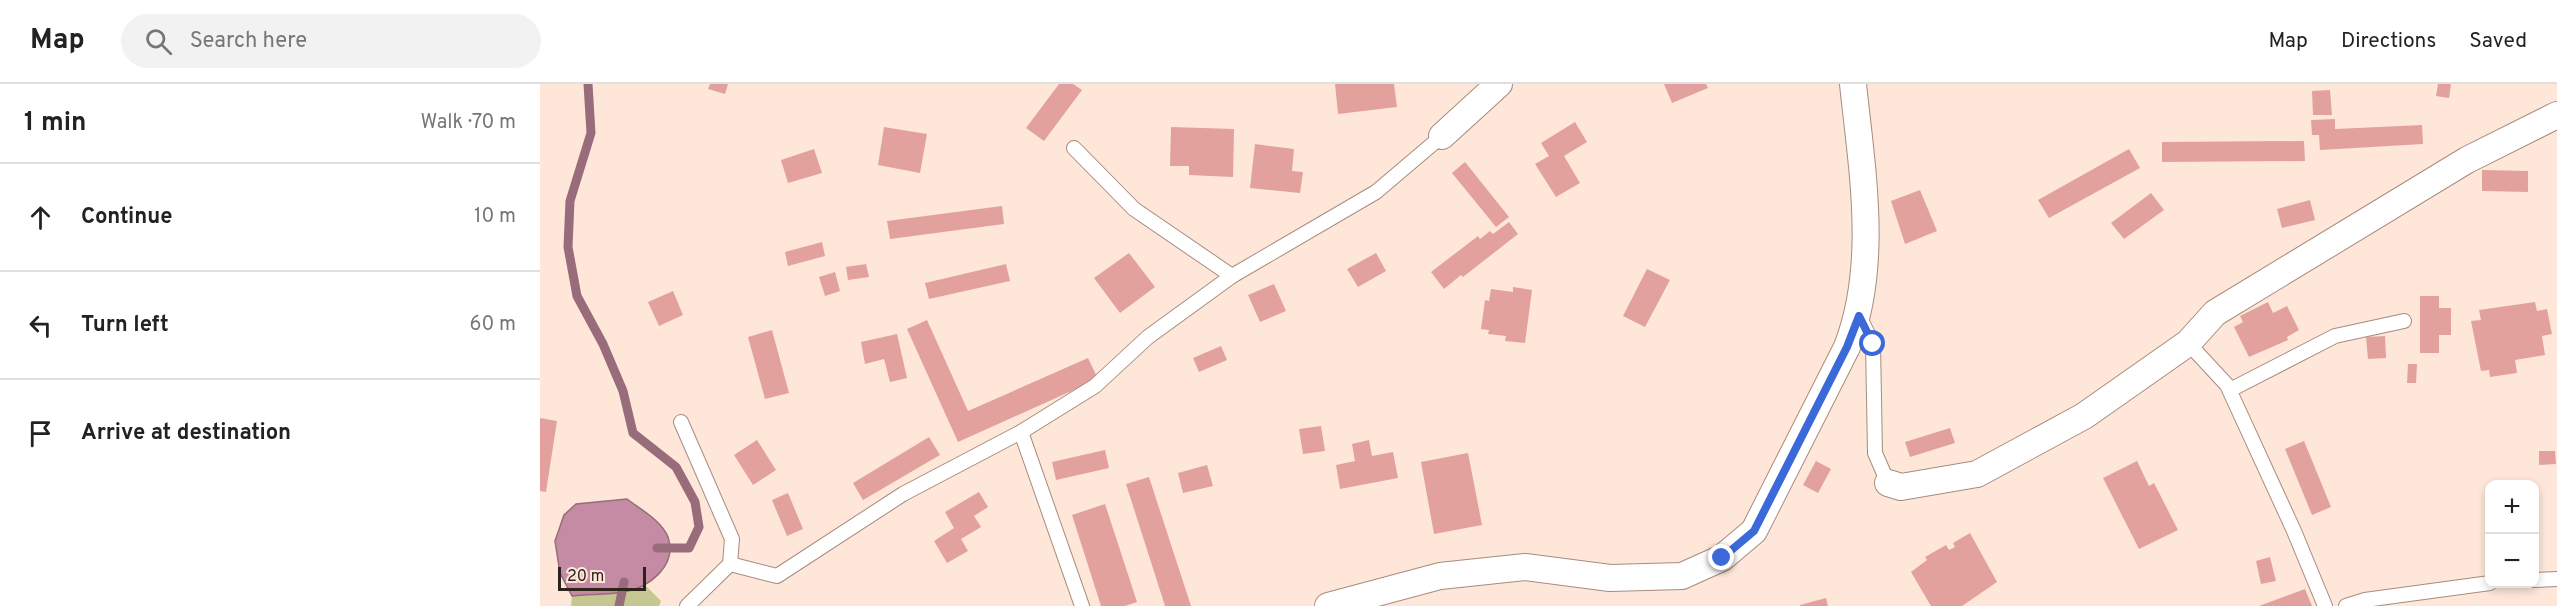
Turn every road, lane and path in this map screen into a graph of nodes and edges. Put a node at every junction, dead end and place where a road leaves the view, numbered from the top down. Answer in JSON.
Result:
{"nodes":[{"id":1,"x":1499,"y":84,"type":"edge"},
{"id":2,"x":1853,"y":84,"type":"edge"},
{"id":3,"x":2557,"y":115,"type":"edge"},
{"id":4,"x":1442,"y":136,"type":"joint"},
{"id":5,"x":1074,"y":148,"type":"dead end"},
{"id":6,"x":1232,"y":276,"type":"junction"},
{"id":7,"x":1859,"y":316,"type":"junction"},
{"id":8,"x":2404,"y":321,"type":"dead end"},
{"id":9,"x":2188,"y":343,"type":"junction"},
{"id":10,"x":2230,"y":390,"type":"junction"},
{"id":11,"x":681,"y":423,"type":"dead end"},
{"id":12,"x":1021,"y":432,"type":"junction"},
{"id":13,"x":1888,"y":483,"type":"joint"},
{"id":14,"x":730,"y":564,"type":"junction"},
{"id":15,"x":2539,"y":579,"type":"edge"},
{"id":16,"x":2557,"y":579,"type":"edge"},
{"id":17,"x":2485,"y":584,"type":"edge"},
{"id":18,"x":687,"y":606,"type":"edge"},
{"id":19,"x":1082,"y":606,"type":"edge"},
{"id":20,"x":1328,"y":606,"type":"edge"},
{"id":21,"x":2325,"y":606,"type":"edge"},
{"id":22,"x":2346,"y":606,"type":"edge"}],
"edges":[{"from":1,"to":4,"type":"street"},
{"from":2,"to":7,"type":"street"},
{"from":3,"to":9,"type":"street"},
{"from":4,"to":6,"type":"lane"},
{"from":5,"to":6,"type":"lane"},
{"from":6,"to":12,"type":"lane"},
{"from":7,"to":13,"type":"lane"},
{"from":7,"to":20,"type":"street"},
{"from":8,"to":10,"type":"lane"},
{"from":9,"to":10,"type":"lane"},
{"from":9,"to":13,"type":"street"},
{"from":10,"to":21,"type":"lane"},
{"from":11,"to":14,"type":"lane"},
{"from":12,"to":14,"type":"lane"},
{"from":12,"to":19,"type":"lane"},
{"from":14,"to":18,"type":"lane"},
{"from":15,"to":16,"type":"lane"},
{"from":17,"to":22,"type":"lane"}]}
